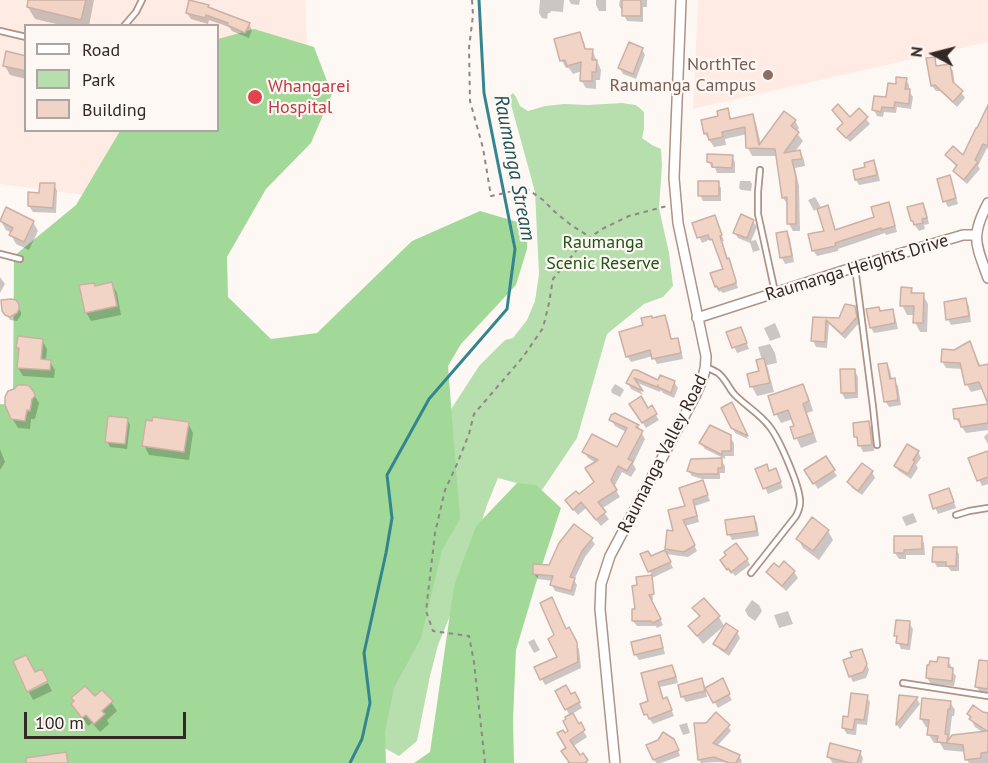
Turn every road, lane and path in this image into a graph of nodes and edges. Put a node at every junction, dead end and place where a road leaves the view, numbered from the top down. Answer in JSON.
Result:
{"nodes":[{"id":1,"x":141,"y":0,"type":"edge"},
{"id":2,"x":472,"y":0,"type":"edge"},
{"id":3,"x":681,"y":0,"type":"edge"},
{"id":4,"x":126,"y":24,"type":"edge"},
{"id":5,"x":0,"y":31,"type":"edge"},
{"id":6,"x":24,"y":37,"type":"edge"},
{"id":7,"x":760,"y":170,"type":"dead end"},
{"id":8,"x":988,"y":203,"type":"edge"},
{"id":9,"x":675,"y":204,"type":"junction"},
{"id":10,"x":976,"y":235,"type":"junction"},
{"id":11,"x":591,"y":237,"type":"junction"},
{"id":12,"x":0,"y":254,"type":"edge"},
{"id":13,"x":20,"y":259,"type":"dead end"},
{"id":14,"x":855,"y":267,"type":"junction"},
{"id":15,"x":988,"y":278,"type":"edge"},
{"id":16,"x":775,"y":292,"type":"junction"},
{"id":17,"x":697,"y":318,"type":"junction"},
{"id":18,"x":706,"y":367,"type":"junction"},
{"id":19,"x":877,"y":445,"type":"dead end"},
{"id":20,"x":988,"y":507,"type":"edge"},
{"id":21,"x":956,"y":515,"type":"dead end"},
{"id":22,"x":751,"y":573,"type":"dead end"},
{"id":23,"x":903,"y":683,"type":"dead end"},
{"id":24,"x":988,"y":696,"type":"edge"},
{"id":25,"x":485,"y":763,"type":"edge"},
{"id":26,"x":615,"y":763,"type":"edge"}],
"edges":[{"from":1,"to":4,"type":"lane"},
{"from":2,"to":11,"type":"path"},
{"from":3,"to":9,"type":"street","name":"Raumanga Valley Road"},
{"from":5,"to":6,"type":"lane"},
{"from":7,"to":16,"type":"lane"},
{"from":8,"to":10,"type":"street"},
{"from":9,"to":11,"type":"path"},
{"from":9,"to":17,"type":"street","name":"Raumanga Valley Road"},
{"from":10,"to":14,"type":"street","name":"Raumanga Heights Drive"},
{"from":10,"to":15,"type":"street","name":"Raumanga Heights Drive"},
{"from":11,"to":25,"type":"path"},
{"from":12,"to":13,"type":"lane"},
{"from":14,"to":16,"type":"street","name":"Raumanga Heights Drive"},
{"from":14,"to":19,"type":"lane"},
{"from":16,"to":17,"type":"street","name":"Raumanga Heights Drive"},
{"from":17,"to":18,"type":"street","name":"Raumanga Valley Road"},
{"from":18,"to":22,"type":"lane"},
{"from":18,"to":26,"type":"street","name":"Raumanga Valley Road"},
{"from":20,"to":21,"type":"lane"},
{"from":23,"to":24,"type":"lane"}]}
